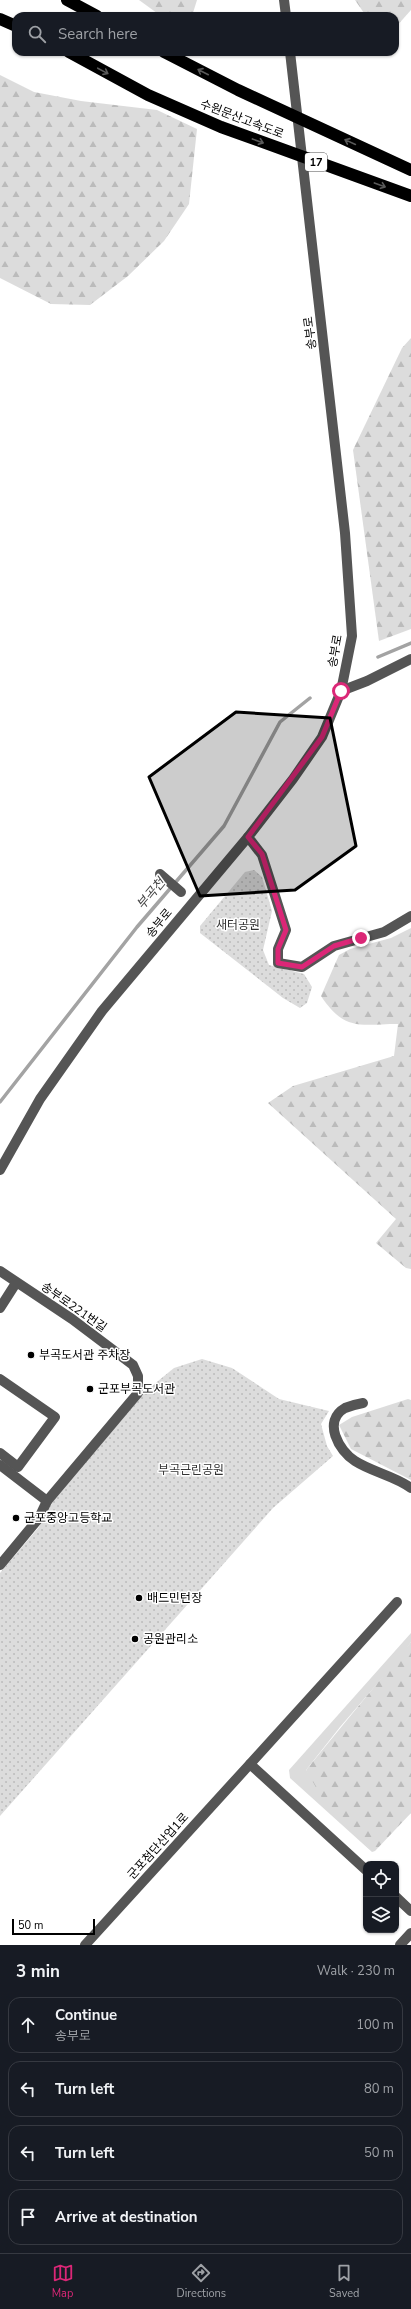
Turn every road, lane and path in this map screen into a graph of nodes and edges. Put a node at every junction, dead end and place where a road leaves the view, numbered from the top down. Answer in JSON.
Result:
{"nodes":[{"id":1,"x":67,"y":0,"type":"edge"},
{"id":2,"x":284,"y":0,"type":"edge"},
{"id":3,"x":90,"y":12,"type":"edge"},
{"id":4,"x":286,"y":12,"type":"edge"},
{"id":5,"x":0,"y":19,"type":"edge"},
{"id":6,"x":12,"y":24,"type":"edge"},
{"id":7,"x":77,"y":56,"type":"edge"},
{"id":8,"x":172,"y":56,"type":"edge"},
{"id":9,"x":290,"y":56,"type":"edge"},
{"id":10,"x":411,"y":170,"type":"edge"},
{"id":11,"x":411,"y":196,"type":"edge"},
{"id":12,"x":411,"y":659,"type":"edge"},
{"id":13,"x":341,"y":691,"type":"junction"},
{"id":14,"x":248,"y":837,"type":"junction"},
{"id":15,"x":160,"y":874,"type":"dead end"},
{"id":16,"x":181,"y":892,"type":"dead end"},
{"id":17,"x":411,"y":916,"type":"edge"},
{"id":18,"x":0,"y":1170,"type":"edge"},
{"id":19,"x":0,"y":1271,"type":"edge"},
{"id":20,"x":16,"y":1283,"type":"junction"},
{"id":21,"x":0,"y":1308,"type":"edge"},
{"id":22,"x":0,"y":1379,"type":"edge"},
{"id":23,"x":363,"y":1403,"type":"dead end"},
{"id":24,"x":0,"y":1453,"type":"edge"},
{"id":25,"x":0,"y":1465,"type":"edge"},
{"id":26,"x":411,"y":1488,"type":"edge"},
{"id":27,"x":47,"y":1501,"type":"junction"},
{"id":28,"x":0,"y":1565,"type":"edge"},
{"id":29,"x":397,"y":1602,"type":"dead end"},
{"id":30,"x":250,"y":1764,"type":"junction"},
{"id":31,"x":363,"y":1867,"type":"edge"},
{"id":32,"x":399,"y":1900,"type":"edge"},
{"id":33,"x":411,"y":1911,"type":"edge"},
{"id":34,"x":411,"y":1933,"type":"edge"},
{"id":35,"x":86,"y":1945,"type":"edge"},
{"id":36,"x":400,"y":1945,"type":"edge"}],
"edges":[{"from":1,"to":3,"type":"highway"},
{"from":2,"to":4,"type":"street"},
{"from":5,"to":6,"type":"highway"},
{"from":7,"to":11,"type":"highway","name":"수원문산고속도로","number":"17","one_way":true},
{"from":10,"to":8,"type":"highway","name":"수원문산고속도로","one_way":true},
{"from":9,"to":13,"type":"street","name":"송부로"},
{"from":12,"to":13,"type":"street"},
{"from":13,"to":14,"type":"street","name":"송부로"},
{"from":14,"to":17,"type":"street"},
{"from":14,"to":18,"type":"street","name":"송부로"},
{"from":15,"to":16,"type":"street"},
{"from":19,"to":20,"type":"street","name":"송부로221번길"},
{"from":20,"to":21,"type":"street"},
{"from":20,"to":27,"type":"street","name":"송부로221번길"},
{"from":22,"to":24,"type":"street"},
{"from":23,"to":26,"type":"street"},
{"from":25,"to":27,"type":"street"},
{"from":27,"to":28,"type":"street"},
{"from":29,"to":30,"type":"street","name":"군포첨단산업1로"},
{"from":30,"to":31,"type":"street"},
{"from":30,"to":35,"type":"street","name":"군포첨단산업1로"},
{"from":32,"to":33,"type":"street"},
{"from":34,"to":36,"type":"street"}]}
